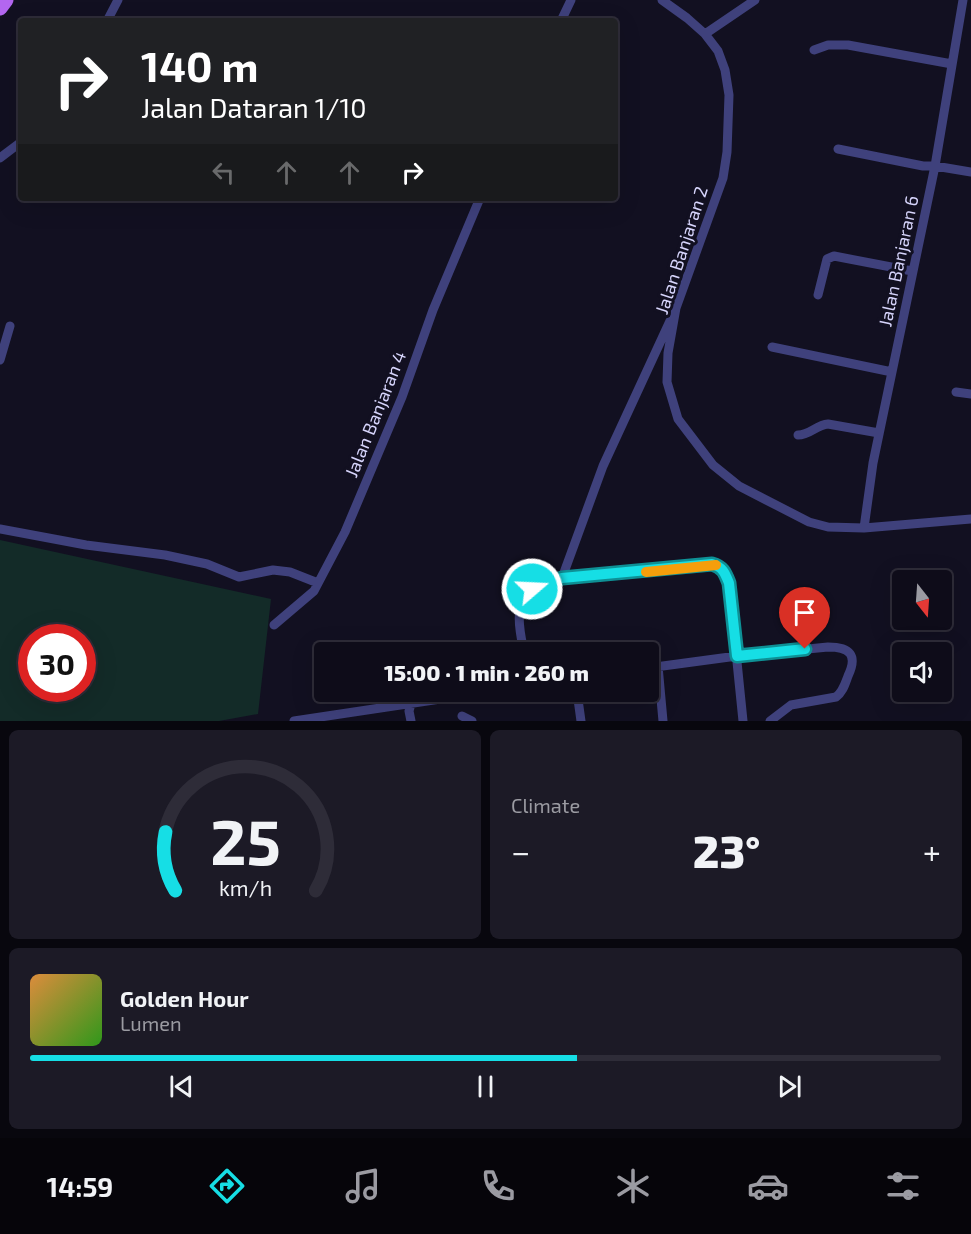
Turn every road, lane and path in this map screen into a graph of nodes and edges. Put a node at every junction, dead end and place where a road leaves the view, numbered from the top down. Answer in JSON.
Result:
{"nodes":[{"id":1,"x":6,"y":0,"type":"edge"},
{"id":2,"x":118,"y":0,"type":"edge"},
{"id":3,"x":571,"y":0,"type":"edge"},
{"id":4,"x":662,"y":0,"type":"edge"},
{"id":5,"x":755,"y":0,"type":"edge"},
{"id":6,"x":963,"y":0,"type":"edge"},
{"id":7,"x":0,"y":8,"type":"edge"},
{"id":8,"x":109,"y":18,"type":"edge"},
{"id":9,"x":562,"y":18,"type":"edge"},
{"id":10,"x":705,"y":34,"type":"junction"},
{"id":11,"x":814,"y":50,"type":"dead end"},
{"id":12,"x":952,"y":64,"type":"junction"},
{"id":13,"x":18,"y":144,"type":"edge"},
{"id":14,"x":838,"y":149,"type":"dead end"},
{"id":15,"x":0,"y":158,"type":"edge"},
{"id":16,"x":934,"y":166,"type":"junction"},
{"id":17,"x":971,"y":172,"type":"edge"},
{"id":18,"x":479,"y":201,"type":"edge"},
{"id":19,"x":912,"y":271,"type":"junction"},
{"id":20,"x":818,"y":295,"type":"dead end"},
{"id":21,"x":676,"y":308,"type":"junction"},
{"id":22,"x":10,"y":326,"type":"dead end"},
{"id":23,"x":772,"y":347,"type":"dead end"},
{"id":24,"x":0,"y":360,"type":"edge"},
{"id":25,"x":892,"y":372,"type":"junction"},
{"id":26,"x":956,"y":392,"type":"dead end"},
{"id":27,"x":971,"y":394,"type":"edge"},
{"id":28,"x":879,"y":433,"type":"junction"},
{"id":29,"x":798,"y":435,"type":"dead end"},
{"id":30,"x":971,"y":519,"type":"edge"},
{"id":31,"x":864,"y":528,"type":"junction"},
{"id":32,"x":0,"y":529,"type":"edge"},
{"id":33,"x":562,"y":578,"type":"junction"},
{"id":34,"x":318,"y":583,"type":"junction"},
{"id":35,"x":274,"y":625,"type":"dead end"},
{"id":36,"x":522,"y":642,"type":"edge"},
{"id":37,"x":737,"y":656,"type":"junction"},
{"id":38,"x":659,"y":666,"type":"edge"},
{"id":39,"x":659,"y":699,"type":"edge"},
{"id":40,"x":424,"y":702,"type":"edge"},
{"id":41,"x":578,"y":702,"type":"edge"},
{"id":42,"x":411,"y":704,"type":"junction"},
{"id":43,"x":462,"y":716,"type":"dead end"},
{"id":44,"x":294,"y":721,"type":"edge"},
{"id":45,"x":411,"y":721,"type":"edge"},
{"id":46,"x":472,"y":721,"type":"edge"},
{"id":47,"x":581,"y":721,"type":"edge"},
{"id":48,"x":663,"y":721,"type":"edge"},
{"id":49,"x":743,"y":721,"type":"edge"},
{"id":50,"x":770,"y":721,"type":"edge"}],
"edges":[{"from":1,"to":7,"type":"main road"},
{"from":2,"to":8,"type":"street"},
{"from":3,"to":9,"type":"street"},
{"from":4,"to":10,"type":"street","name":"Jalan Banjaran 2"},
{"from":5,"to":10,"type":"street"},
{"from":6,"to":12,"type":"street","name":"Jalan Banjaran 6"},
{"from":10,"to":21,"type":"street","name":"Jalan Banjaran 2"},
{"from":11,"to":12,"type":"street"},
{"from":12,"to":16,"type":"street","name":"Jalan Banjaran 6"},
{"from":13,"to":15,"type":"street"},
{"from":14,"to":16,"type":"street"},
{"from":16,"to":17,"type":"street"},
{"from":16,"to":19,"type":"street","name":"Jalan Banjaran 6"},
{"from":18,"to":34,"type":"street","name":"Jalan Banjaran 4"},
{"from":19,"to":20,"type":"street"},
{"from":19,"to":25,"type":"street","name":"Jalan Banjaran 6"},
{"from":21,"to":31,"type":"street","name":"Jalan Banjaran 2"},
{"from":21,"to":33,"type":"street"},
{"from":22,"to":24,"type":"street"},
{"from":23,"to":25,"type":"street"},
{"from":25,"to":28,"type":"street","name":"Jalan Banjaran 6"},
{"from":26,"to":27,"type":"street"},
{"from":28,"to":29,"type":"street"},
{"from":28,"to":31,"type":"street","name":"Jalan Banjaran 6"},
{"from":30,"to":31,"type":"street","name":"Jalan Banjaran 2"},
{"from":32,"to":34,"type":"street"},
{"from":33,"to":36,"type":"street"},
{"from":33,"to":37,"type":"street"},
{"from":34,"to":35,"type":"street","name":"Jalan Banjaran 4"},
{"from":37,"to":38,"type":"street"},
{"from":37,"to":49,"type":"street"},
{"from":37,"to":50,"type":"street"},
{"from":39,"to":48,"type":"street"},
{"from":40,"to":42,"type":"street"},
{"from":41,"to":47,"type":"street"},
{"from":42,"to":44,"type":"street"},
{"from":42,"to":45,"type":"street"},
{"from":43,"to":46,"type":"street"}]}
